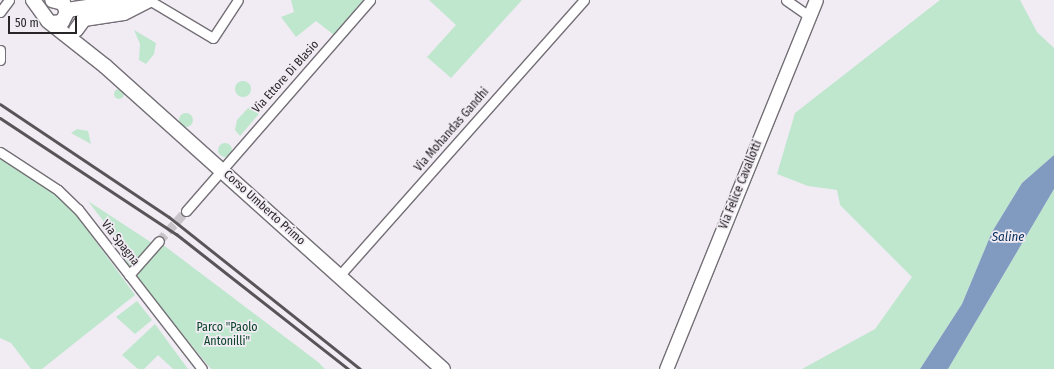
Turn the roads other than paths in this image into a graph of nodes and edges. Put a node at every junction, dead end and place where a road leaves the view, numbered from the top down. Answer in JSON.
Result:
{"nodes":[{"id":1,"x":9,"y":0,"type":"edge"},
{"id":2,"x":33,"y":0,"type":"edge"},
{"id":3,"x":131,"y":0,"type":"edge"},
{"id":4,"x":150,"y":0,"type":"edge"},
{"id":5,"x":238,"y":0,"type":"edge"},
{"id":6,"x":370,"y":0,"type":"edge"},
{"id":7,"x":584,"y":0,"type":"edge"},
{"id":8,"x":786,"y":0,"type":"edge"},
{"id":9,"x":816,"y":0,"type":"edge"},
{"id":10,"x":64,"y":8,"type":"edge"},
{"id":11,"x":0,"y":12,"type":"edge"},
{"id":12,"x":809,"y":16,"type":"junction"},
{"id":13,"x":94,"y":18,"type":"junction"},
{"id":14,"x":48,"y":20,"type":"junction"},
{"id":15,"x":76,"y":30,"type":"junction"},
{"id":16,"x":83,"y":49,"type":"junction"},
{"id":17,"x":0,"y":50,"type":"edge"},
{"id":18,"x":0,"y":60,"type":"edge"},
{"id":19,"x":0,"y":152,"type":"edge"},
{"id":20,"x":221,"y":169,"type":"junction"},
{"id":21,"x":186,"y":210,"type":"tunnel mouth"},
{"id":22,"x":159,"y":241,"type":"tunnel mouth"},
{"id":23,"x":129,"y":275,"type":"junction"},
{"id":24,"x":339,"y":276,"type":"junction"},
{"id":25,"x":202,"y":369,"type":"edge"},
{"id":26,"x":443,"y":369,"type":"edge"},
{"id":27,"x":666,"y":369,"type":"edge"}],
"edges":[{"from":1,"to":11,"type":"street"},
{"from":2,"to":14,"type":"main road","name":"Corso Umberto Primo"},
{"from":3,"to":10,"type":"main road"},
{"from":4,"to":5,"type":"street"},
{"from":4,"to":13,"type":"main road"},
{"from":6,"to":20,"type":"street","name":"Via Ettore Di Blasio"},
{"from":7,"to":24,"type":"street","name":"Via Mohandas Gandhi"},
{"from":8,"to":12,"type":"street"},
{"from":9,"to":12,"type":"main road","name":"Via Felice Cavallotti"},
{"from":10,"to":13,"type":"main road"},
{"from":10,"to":14,"type":"main road"},
{"from":10,"to":14,"type":"main road"},
{"from":10,"to":15,"type":"main road","name":"Corso Umberto Primo"},
{"from":12,"to":27,"type":"main road","name":"Via Felice Cavallotti"},
{"from":13,"to":15,"type":"main road"},
{"from":14,"to":16,"type":"main road","name":"Corso Umberto Primo"},
{"from":15,"to":16,"type":"main road","name":"Corso Umberto Primo"},
{"from":16,"to":20,"type":"main road","name":"Corso Umberto Primo"},
{"from":17,"to":18,"type":"street"},
{"from":19,"to":23,"type":"street","name":"Via Spagna"},
{"from":20,"to":21,"type":"street","name":"Via Ettore Di Blasio"},
{"from":20,"to":24,"type":"main road","name":"Corso Umberto Primo"},
{"from":22,"to":23,"type":"street"},
{"from":23,"to":25,"type":"street","name":"Via Spagna"},
{"from":24,"to":26,"type":"main road","name":"Corso Umberto Primo"}]}
